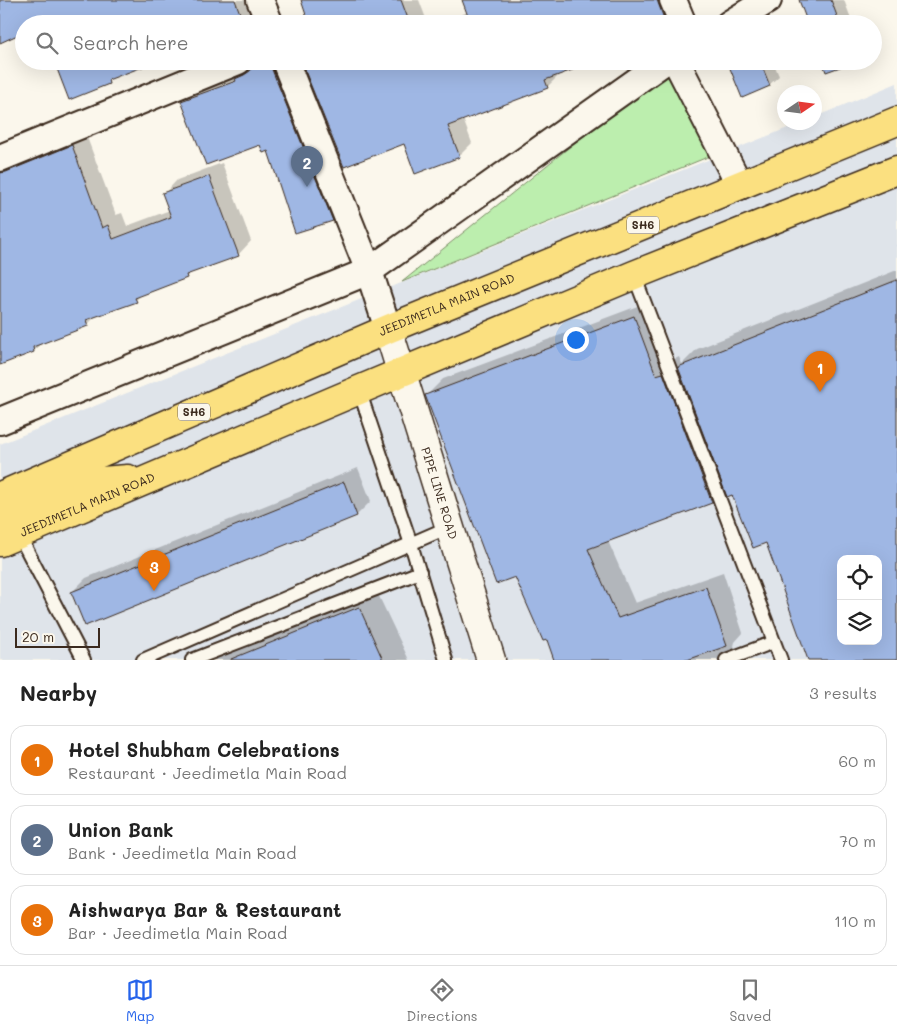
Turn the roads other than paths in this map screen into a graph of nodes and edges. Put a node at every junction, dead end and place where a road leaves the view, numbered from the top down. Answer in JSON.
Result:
{"nodes":[{"id":1,"x":673,"y":0,"type":"edge"},
{"id":2,"x":768,"y":0,"type":"edge"},
{"id":3,"x":679,"y":15,"type":"edge"},
{"id":4,"x":744,"y":15,"type":"edge"},
{"id":5,"x":216,"y":70,"type":"edge"},
{"id":6,"x":289,"y":70,"type":"edge"},
{"id":7,"x":652,"y":70,"type":"edge"},
{"id":8,"x":681,"y":70,"type":"edge"},
{"id":9,"x":897,"y":121,"type":"edge"},
{"id":10,"x":0,"y":158,"type":"edge"},
{"id":11,"x":897,"y":170,"type":"edge"},
{"id":12,"x":740,"y":186,"type":"junction"},
{"id":13,"x":370,"y":271,"type":"junction"},
{"id":14,"x":634,"y":275,"type":"junction"},
{"id":15,"x":388,"y":329,"type":"junction"},
{"id":16,"x":402,"y":372,"type":"junction"},
{"id":17,"x":359,"y":390,"type":"junction"},
{"id":18,"x":0,"y":421,"type":"edge"},
{"id":19,"x":0,"y":496,"type":"edge"},
{"id":20,"x":450,"y":527,"type":"junction"},
{"id":21,"x":6,"y":532,"type":"edge"},
{"id":22,"x":411,"y":544,"type":"junction"},
{"id":23,"x":420,"y":572,"type":"junction"},
{"id":24,"x":774,"y":642,"type":"junction"},
{"id":25,"x":84,"y":660,"type":"edge"},
{"id":26,"x":143,"y":660,"type":"edge"},
{"id":27,"x":192,"y":660,"type":"edge"},
{"id":28,"x":446,"y":660,"type":"edge"},
{"id":29,"x":490,"y":660,"type":"edge"},
{"id":30,"x":726,"y":660,"type":"edge"},
{"id":31,"x":781,"y":660,"type":"edge"}],
"edges":[{"from":1,"to":3,"type":"street"},
{"from":2,"to":4,"type":"street"},
{"from":5,"to":10,"type":"street"},
{"from":6,"to":13,"type":"street"},
{"from":7,"to":13,"type":"street"},
{"from":8,"to":12,"type":"street"},
{"from":9,"to":12,"type":"main road","name":"JEEDIMETLA MAIN ROAD","number":"SH6"},
{"from":11,"to":14,"type":"main road","name":"JEEDIMETLA MAIN ROAD"},
{"from":12,"to":15,"type":"main road","name":"JEEDIMETLA MAIN ROAD","number":"SH6"},
{"from":13,"to":15,"type":"street"},
{"from":13,"to":18,"type":"street"},
{"from":14,"to":16,"type":"main road","name":"JEEDIMETLA MAIN ROAD"},
{"from":14,"to":24,"type":"lane"},
{"from":15,"to":16,"type":"street","name":"PIPE LINE ROAD"},
{"from":15,"to":19,"type":"main road","name":"JEEDIMETLA MAIN ROAD","number":"SH6"},
{"from":16,"to":17,"type":"main road","name":"JEEDIMETLA MAIN ROAD"},
{"from":16,"to":20,"type":"street","name":"PIPE LINE ROAD"},
{"from":17,"to":21,"type":"main road","name":"JEEDIMETLA MAIN ROAD"},
{"from":17,"to":22,"type":"lane"},
{"from":20,"to":22,"type":"lane"},
{"from":20,"to":29,"type":"street","name":"PIPE LINE ROAD"},
{"from":21,"to":25,"type":"lane"},
{"from":22,"to":23,"type":"lane"},
{"from":22,"to":26,"type":"lane"},
{"from":23,"to":27,"type":"lane"},
{"from":23,"to":28,"type":"lane"},
{"from":24,"to":30,"type":"lane"},
{"from":24,"to":31,"type":"lane"}]}
